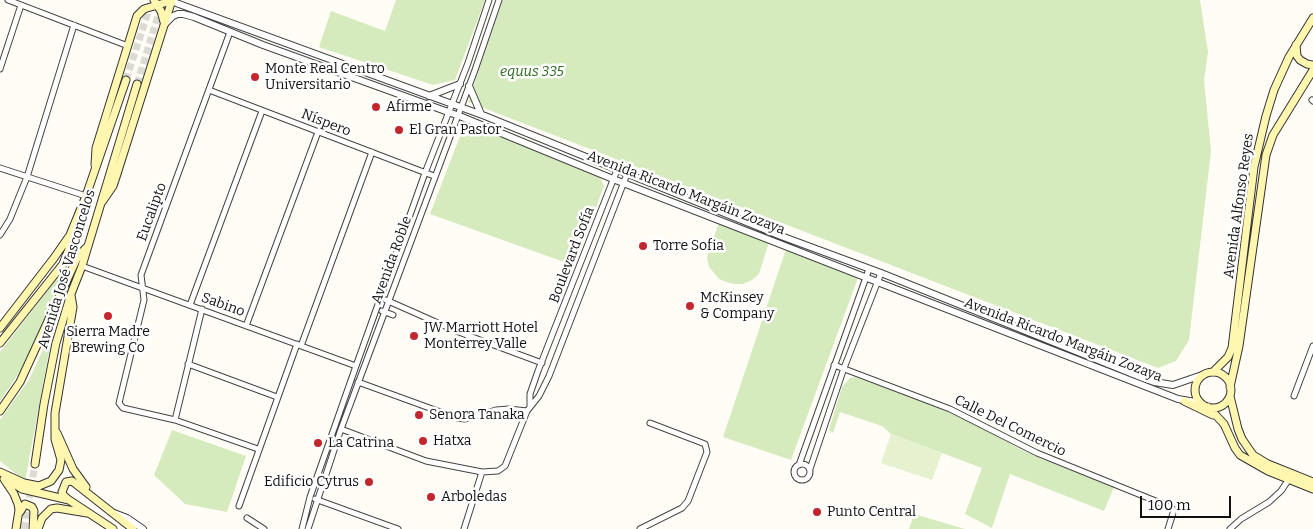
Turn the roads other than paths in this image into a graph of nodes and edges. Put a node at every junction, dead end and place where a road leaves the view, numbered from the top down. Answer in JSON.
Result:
{"nodes":[{"id":1,"x":8,"y":0,"type":"edge"},
{"id":2,"x":170,"y":0,"type":"edge"},
{"id":3,"x":489,"y":0,"type":"edge"},
{"id":4,"x":499,"y":0,"type":"edge"},
{"id":5,"x":156,"y":3,"type":"edge"},
{"id":6,"x":21,"y":5,"type":"junction"},
{"id":7,"x":1313,"y":18,"type":"edge"},
{"id":8,"x":74,"y":25,"type":"junction"},
{"id":9,"x":164,"y":25,"type":"junction"},
{"id":10,"x":479,"y":28,"type":"junction"},
{"id":11,"x":489,"y":31,"type":"junction"},
{"id":12,"x":230,"y":32,"type":"junction"},
{"id":13,"x":1296,"y":44,"type":"junction"},
{"id":14,"x":128,"y":46,"type":"junction"},
{"id":15,"x":1313,"y":65,"type":"edge"},
{"id":16,"x":0,"y":69,"type":"edge"},
{"id":17,"x":1313,"y":70,"type":"edge"},
{"id":18,"x":126,"y":80,"type":"tunnel mouth"},
{"id":19,"x":136,"y":84,"type":"tunnel mouth"},
{"id":20,"x":460,"y":84,"type":"junction"},
{"id":21,"x":469,"y":86,"type":"junction"},
{"id":22,"x":209,"y":90,"type":"junction"},
{"id":23,"x":428,"y":96,"type":"junction"},
{"id":24,"x":452,"y":104,"type":"junction"},
{"id":25,"x":461,"y":107,"type":"junction"},
{"id":26,"x":262,"y":111,"type":"junction"},
{"id":27,"x":448,"y":112,"type":"junction"},
{"id":28,"x":480,"y":114,"type":"junction"},
{"id":29,"x":458,"y":116,"type":"junction"},
{"id":30,"x":318,"y":132,"type":"junction"},
{"id":31,"x":372,"y":152,"type":"junction"},
{"id":32,"x":0,"y":168,"type":"edge"},
{"id":33,"x":617,"y":170,"type":"junction"},
{"id":34,"x":95,"y":171,"type":"junction"},
{"id":35,"x":425,"y":173,"type":"junction"},
{"id":36,"x":627,"y":174,"type":"junction"},
{"id":37,"x":434,"y":176,"type":"junction"},
{"id":38,"x":27,"y":177,"type":"junction"},
{"id":39,"x":613,"y":179,"type":"junction"},
{"id":40,"x":623,"y":183,"type":"junction"},
{"id":41,"x":86,"y":196,"type":"junction"},
{"id":42,"x":100,"y":205,"type":"junction"},
{"id":43,"x":0,"y":235,"type":"edge"},
{"id":44,"x":70,"y":235,"type":"junction"},
{"id":45,"x":87,"y":246,"type":"junction"},
{"id":46,"x":82,"y":266,"type":"junction"},
{"id":47,"x":869,"y":269,"type":"junction"},
{"id":48,"x":881,"y":274,"type":"junction"},
{"id":49,"x":866,"y":277,"type":"junction"},
{"id":50,"x":878,"y":282,"type":"junction"},
{"id":51,"x":143,"y":288,"type":"junction"},
{"id":52,"x":71,"y":294,"type":"junction"},
{"id":53,"x":381,"y":298,"type":"junction"},
{"id":54,"x":388,"y":301,"type":"junction"},
{"id":55,"x":190,"y":305,"type":"junction"},
{"id":56,"x":202,"y":309,"type":"junction"},
{"id":57,"x":377,"y":309,"type":"junction"},
{"id":58,"x":385,"y":312,"type":"junction"},
{"id":59,"x":392,"y":315,"type":"dead end"},
{"id":60,"x":246,"y":326,"type":"junction"},
{"id":61,"x":0,"y":328,"type":"edge"},
{"id":62,"x":0,"y":343,"type":"edge"},
{"id":63,"x":299,"y":345,"type":"junction"},
{"id":64,"x":1313,"y":346,"type":"edge"},
{"id":65,"x":542,"y":363,"type":"junction"},
{"id":66,"x":188,"y":364,"type":"junction"},
{"id":67,"x":834,"y":365,"type":"junction"},
{"id":68,"x":356,"y":366,"type":"junction"},
{"id":69,"x":844,"y":368,"type":"junction"},
{"id":70,"x":1213,"y":372,"type":"junction"},
{"id":71,"x":1204,"y":374,"type":"junction"},
{"id":72,"x":358,"y":382,"type":"junction"},
{"id":73,"x":1230,"y":387,"type":"junction"},
{"id":74,"x":1230,"y":396,"type":"junction"},
{"id":75,"x":1294,"y":396,"type":"dead end"},
{"id":76,"x":278,"y":397,"type":"junction"},
{"id":77,"x":1184,"y":401,"type":"junction"},
{"id":78,"x":1200,"y":403,"type":"junction"},
{"id":79,"x":1208,"y":407,"type":"junction"},
{"id":80,"x":529,"y":408,"type":"junction"},
{"id":81,"x":0,"y":411,"type":"edge"},
{"id":82,"x":1218,"y":416,"type":"junction"},
{"id":83,"x":175,"y":420,"type":"junction"},
{"id":84,"x":650,"y":423,"type":"dead end"},
{"id":85,"x":55,"y":428,"type":"junction"},
{"id":86,"x":341,"y":429,"type":"junction"},
{"id":87,"x":258,"y":449,"type":"junction"},
{"id":88,"x":35,"y":464,"type":"tunnel mouth"},
{"id":89,"x":799,"y":465,"type":"junction"},
{"id":90,"x":810,"y":469,"type":"junction"},
{"id":91,"x":482,"y":472,"type":"junction"},
{"id":92,"x":0,"y":474,"type":"edge"},
{"id":93,"x":1289,"y":479,"type":"junction"},
{"id":94,"x":1313,"y":482,"type":"edge"},
{"id":95,"x":1313,"y":489,"type":"edge"},
{"id":96,"x":94,"y":497,"type":"junction"},
{"id":97,"x":310,"y":497,"type":"junction"},
{"id":98,"x":317,"y":499,"type":"junction"},
{"id":99,"x":69,"y":500,"type":"junction"},
{"id":100,"x":239,"y":506,"type":"dead end"},
{"id":101,"x":112,"y":513,"type":"junction"},
{"id":102,"x":92,"y":514,"type":"junction"},
{"id":103,"x":247,"y":518,"type":"dead end"},
{"id":104,"x":16,"y":526,"type":"edge"},
{"id":105,"x":34,"y":529,"type":"edge"},
{"id":106,"x":38,"y":529,"type":"edge"},
{"id":107,"x":113,"y":529,"type":"edge"},
{"id":108,"x":134,"y":529,"type":"edge"},
{"id":109,"x":144,"y":529,"type":"edge"},
{"id":110,"x":264,"y":529,"type":"edge"},
{"id":111,"x":302,"y":529,"type":"edge"},
{"id":112,"x":308,"y":529,"type":"edge"},
{"id":113,"x":398,"y":529,"type":"edge"},
{"id":114,"x":464,"y":529,"type":"edge"},
{"id":115,"x":640,"y":529,"type":"edge"},
{"id":116,"x":1168,"y":529,"type":"edge"},
{"id":117,"x":1230,"y":529,"type":"edge"}],
"edges":[{"from":1,"to":6,"type":"street"},
{"from":2,"to":5,"type":"main road"},
{"from":2,"to":9,"type":"main road"},
{"from":2,"to":23,"type":"street","name":"Avenida Ricardo Margáin Zozaya"},
{"from":3,"to":10,"type":"street","name":"Avenida Roble"},
{"from":4,"to":11,"type":"street","name":"Avenida Roble"},
{"from":5,"to":9,"type":"main road"},
{"from":5,"to":14,"type":"main road"},
{"from":6,"to":8,"type":"street"},
{"from":6,"to":16,"type":"street"},
{"from":7,"to":13,"type":"main road","name":"Avenida Alfonso Reyes"},
{"from":8,"to":14,"type":"street"},
{"from":8,"to":38,"type":"street"},
{"from":9,"to":12,"type":"street","name":"Avenida Ricardo Margáin Zozaya"},
{"from":9,"to":42,"type":"main road"},
{"from":10,"to":11,"type":"street"},
{"from":10,"to":20,"type":"street","name":"Avenida Roble"},
{"from":11,"to":21,"type":"street","name":"Avenida Roble"},
{"from":12,"to":22,"type":"street","name":"Eucalipto"},
{"from":12,"to":27,"type":"street","name":"Avenida Ricardo Margáin Zozaya"},
{"from":13,"to":15,"type":"main road"},
{"from":13,"to":70,"type":"main road","name":"Avenida Alfonso Reyes"},
{"from":14,"to":34,"type":"main road"},
{"from":17,"to":73,"type":"main road","name":"Avenida Alfonso Reyes"},
{"from":18,"to":34,"type":"main road","name":"Avenida José Vasconcelos"},
{"from":19,"to":42,"type":"main road","name":"Avenida José Vasconcelos"},
{"from":20,"to":23,"type":"street"},
{"from":20,"to":24,"type":"street","name":"Avenida Roble"},
{"from":21,"to":25,"type":"street","name":"Avenida Roble"},
{"from":21,"to":28,"type":"street"},
{"from":22,"to":26,"type":"street","name":"Níspero"},
{"from":22,"to":51,"type":"street","name":"Eucalipto"},
{"from":23,"to":24,"type":"street","name":"Avenida Ricardo Margáin Zozaya"},
{"from":24,"to":25,"type":"street","name":"Avenida Ricardo Margáin Zozaya"},
{"from":24,"to":27,"type":"street","name":"Avenida Roble"},
{"from":25,"to":28,"type":"street","name":"Avenida Ricardo Margáin Zozaya"},
{"from":25,"to":29,"type":"street","name":"Avenida Roble"},
{"from":26,"to":30,"type":"street","name":"Níspero"},
{"from":26,"to":55,"type":"street"},
{"from":27,"to":29,"type":"street","name":"Avenida Ricardo Margáin Zozaya"},
{"from":27,"to":35,"type":"street","name":"Avenida Roble"},
{"from":28,"to":33,"type":"street","name":"Avenida Ricardo Margáin Zozaya"},
{"from":29,"to":37,"type":"street","name":"Avenida Roble"},
{"from":29,"to":39,"type":"street","name":"Avenida Ricardo Margáin Zozaya"},
{"from":30,"to":31,"type":"street","name":"Níspero"},
{"from":30,"to":60,"type":"street"},
{"from":31,"to":35,"type":"street","name":"Níspero"},
{"from":31,"to":63,"type":"street"},
{"from":32,"to":38,"type":"street"},
{"from":33,"to":36,"type":"street","name":"Avenida Ricardo Margáin Zozaya"},
{"from":33,"to":39,"type":"street","name":"Boulevard Sofía"},
{"from":34,"to":41,"type":"main road","name":"Avenida José Vasconcelos"},
{"from":35,"to":37,"type":"street","name":"Níspero"},
{"from":35,"to":53,"type":"street","name":"Avenida Roble"},
{"from":36,"to":40,"type":"street","name":"Boulevard Sofía"},
{"from":36,"to":47,"type":"street","name":"Avenida Ricardo Margáin Zozaya"},
{"from":37,"to":54,"type":"street","name":"Avenida Roble"},
{"from":38,"to":41,"type":"street"},
{"from":38,"to":43,"type":"street"},
{"from":39,"to":40,"type":"street","name":"Avenida Ricardo Margáin Zozaya"},
{"from":39,"to":65,"type":"street","name":"Boulevard Sofía"},
{"from":40,"to":49,"type":"street","name":"Avenida Ricardo Margáin Zozaya"},
{"from":40,"to":80,"type":"street","name":"Boulevard Sofía"},
{"from":41,"to":44,"type":"main road","name":"Avenida José Vasconcelos"},
{"from":42,"to":45,"type":"main road","name":"Avenida José Vasconcelos"},
{"from":44,"to":61,"type":"main road"},
{"from":44,"to":62,"type":"main road"},
{"from":45,"to":46,"type":"main road","name":"Avenida José Vasconcelos"},
{"from":45,"to":81,"type":"main road"},
{"from":46,"to":51,"type":"street","name":"Sabino"},
{"from":46,"to":52,"type":"main road","name":"Avenida José Vasconcelos"},
{"from":47,"to":48,"type":"street","name":"Avenida Ricardo Margáin Zozaya"},
{"from":47,"to":49,"type":"street"},
{"from":48,"to":50,"type":"street"},
{"from":48,"to":71,"type":"street","name":"Avenida Ricardo Margáin Zozaya"},
{"from":49,"to":50,"type":"street","name":"Avenida Ricardo Margáin Zozaya"},
{"from":49,"to":67,"type":"street"},
{"from":50,"to":69,"type":"street"},
{"from":50,"to":77,"type":"street","name":"Avenida Ricardo Margáin Zozaya"},
{"from":51,"to":55,"type":"street","name":"Sabino"},
{"from":51,"to":83,"type":"street","name":"Eucalipto"},
{"from":52,"to":85,"type":"main road"},
{"from":52,"to":88,"type":"main road","name":"Avenida José Vasconcelos"},
{"from":53,"to":54,"type":"street"},
{"from":53,"to":57,"type":"street","name":"Avenida Roble"},
{"from":54,"to":58,"type":"street","name":"Avenida Roble"},
{"from":54,"to":65,"type":"street"},
{"from":55,"to":56,"type":"street","name":"Sabino"},
{"from":56,"to":60,"type":"street","name":"Sabino"},
{"from":56,"to":66,"type":"street"},
{"from":57,"to":58,"type":"street"},
{"from":57,"to":68,"type":"street","name":"Avenida Roble"},
{"from":58,"to":59,"type":"street"},
{"from":58,"to":72,"type":"street","name":"Avenida Roble"},
{"from":60,"to":63,"type":"street","name":"Sabino"},
{"from":63,"to":68,"type":"street","name":"Sabino"},
{"from":63,"to":76,"type":"street"},
{"from":64,"to":75,"type":"street"},
{"from":65,"to":80,"type":"street","name":"Boulevard Sofía"},
{"from":66,"to":76,"type":"street"},
{"from":66,"to":83,"type":"street"},
{"from":67,"to":69,"type":"street","name":"Calle Del Comercio"},
{"from":67,"to":89,"type":"street"},
{"from":68,"to":97,"type":"street","name":"Avenida Roble"},
{"from":69,"to":90,"type":"street"},
{"from":69,"to":116,"type":"street","name":"Calle Del Comercio"},
{"from":70,"to":71,"type":"main road"},
{"from":70,"to":73,"type":"main road"},
{"from":71,"to":78,"type":"main road"},
{"from":72,"to":80,"type":"street"},
{"from":72,"to":86,"type":"street","name":"Avenida Roble"},
{"from":73,"to":74,"type":"main road"},
{"from":74,"to":79,"type":"main road"},
{"from":74,"to":94,"type":"main road"},
{"from":76,"to":87,"type":"street"},
{"from":77,"to":78,"type":"street","name":"Avenida Ricardo Margáin Zozaya"},
{"from":77,"to":82,"type":"main road"},
{"from":78,"to":79,"type":"main road"},
{"from":79,"to":82,"type":"main road"},
{"from":80,"to":91,"type":"street","name":"Boulevard Sofía"},
{"from":82,"to":93,"type":"main road"},
{"from":83,"to":87,"type":"street"},
{"from":84,"to":115,"type":"street"},
{"from":85,"to":92,"type":"main road"},
{"from":85,"to":96,"type":"main road"},
{"from":86,"to":91,"type":"street"},
{"from":86,"to":98,"type":"street","name":"Avenida Roble"},
{"from":87,"to":100,"type":"street"},
{"from":89,"to":90,"type":"street"},
{"from":89,"to":90,"type":"street"},
{"from":91,"to":114,"type":"street"},
{"from":92,"to":99,"type":"main road"},
{"from":92,"to":104,"type":"main road"},
{"from":93,"to":95,"type":"main road"},
{"from":93,"to":117,"type":"street"},
{"from":96,"to":99,"type":"main road"},
{"from":96,"to":101,"type":"main road"},
{"from":97,"to":98,"type":"street"},
{"from":97,"to":111,"type":"street","name":"Avenida Roble"},
{"from":98,"to":112,"type":"street","name":"Avenida Roble"},
{"from":98,"to":113,"type":"street"},
{"from":99,"to":102,"type":"main road"},
{"from":101,"to":108,"type":"main road"},
{"from":101,"to":109,"type":"street"},
{"from":102,"to":106,"type":"main road"},
{"from":102,"to":107,"type":"main road"},
{"from":103,"to":110,"type":"street"},
{"from":104,"to":105,"type":"main road"}]}
